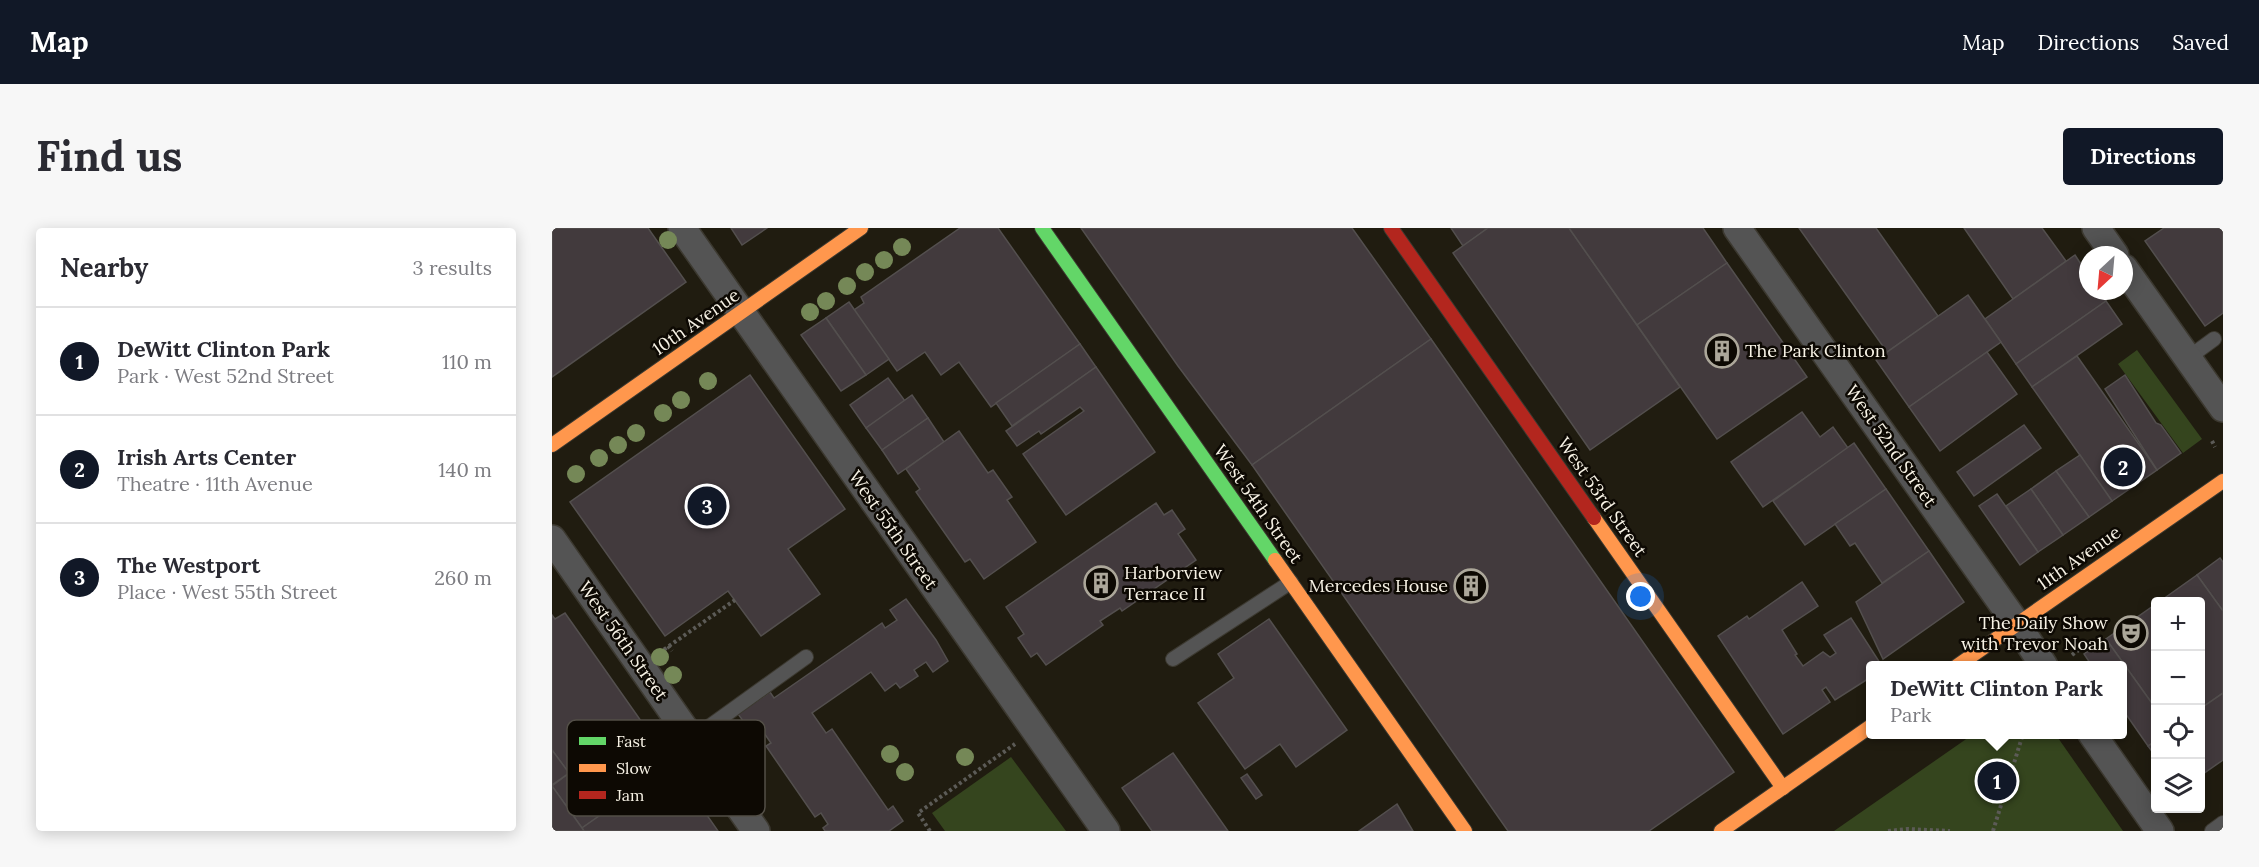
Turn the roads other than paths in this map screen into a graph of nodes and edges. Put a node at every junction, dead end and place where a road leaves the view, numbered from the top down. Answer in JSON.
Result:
{"nodes":[{"id":1,"x":682,"y":228,"type":"edge"},
{"id":2,"x":861,"y":228,"type":"edge"},
{"id":3,"x":1042,"y":228,"type":"edge"},
{"id":4,"x":1391,"y":228,"type":"edge"},
{"id":5,"x":1737,"y":228,"type":"edge"},
{"id":6,"x":2096,"y":228,"type":"edge"},
{"id":7,"x":2109,"y":246,"type":"edge"},
{"id":8,"x":2133,"y":281,"type":"edge"},
{"id":9,"x":741,"y":312,"type":"junction"},
{"id":10,"x":2214,"y":339,"type":"dead end"},
{"id":11,"x":2188,"y":358,"type":"junction"},
{"id":12,"x":2220,"y":398,"type":"edge"},
{"id":13,"x":552,"y":445,"type":"edge"},
{"id":14,"x":2223,"y":481,"type":"edge"},
{"id":15,"x":552,"y":539,"type":"edge"},
{"id":16,"x":1291,"y":582,"type":"junction"},
{"id":17,"x":2016,"y":623,"type":"junction"},
{"id":18,"x":806,"y":657,"type":"dead end"},
{"id":19,"x":1173,"y":659,"type":"dead end"},
{"id":20,"x":1964,"y":661,"type":"edge"},
{"id":21,"x":2041,"y":661,"type":"edge"},
{"id":22,"x":679,"y":720,"type":"edge"},
{"id":23,"x":718,"y":720,"type":"edge"},
{"id":24,"x":1866,"y":730,"type":"edge"},
{"id":25,"x":2095,"y":739,"type":"edge"},
{"id":26,"x":1783,"y":788,"type":"junction"},
{"id":27,"x":746,"y":816,"type":"edge"},
{"id":28,"x":2223,"y":823,"type":"edge"},
{"id":29,"x":756,"y":831,"type":"edge"},
{"id":30,"x":1106,"y":831,"type":"edge"},
{"id":31,"x":1466,"y":831,"type":"edge"},
{"id":32,"x":1721,"y":831,"type":"edge"},
{"id":33,"x":2160,"y":831,"type":"edge"},
{"id":34,"x":2212,"y":831,"type":"edge"}],
"edges":[{"from":1,"to":9,"type":"street","name":"West 55th Street"},
{"from":2,"to":9,"type":"main road","name":"10th Avenue"},
{"from":3,"to":16,"type":"main road","name":"West 54th Street"},
{"from":4,"to":26,"type":"main road","name":"West 53rd Street"},
{"from":5,"to":17,"type":"street","name":"West 52nd Street"},
{"from":6,"to":7,"type":"street"},
{"from":8,"to":11,"type":"street"},
{"from":9,"to":13,"type":"main road","name":"10th Avenue"},
{"from":9,"to":30,"type":"street","name":"West 55th Street"},
{"from":10,"to":11,"type":"lane"},
{"from":11,"to":12,"type":"street"},
{"from":14,"to":17,"type":"main road","name":"11th Avenue"},
{"from":15,"to":22,"type":"street","name":"West 56th Street"},
{"from":16,"to":19,"type":"lane"},
{"from":16,"to":31,"type":"main road","name":"West 54th Street"},
{"from":17,"to":20,"type":"main road","name":"11th Avenue"},
{"from":17,"to":21,"type":"street","name":"West 52nd Street"},
{"from":18,"to":23,"type":"lane"},
{"from":24,"to":26,"type":"main road"},
{"from":25,"to":33,"type":"street"},
{"from":26,"to":32,"type":"main road"},
{"from":27,"to":29,"type":"street","name":"West 56th Street"},
{"from":28,"to":34,"type":"lane"}]}
